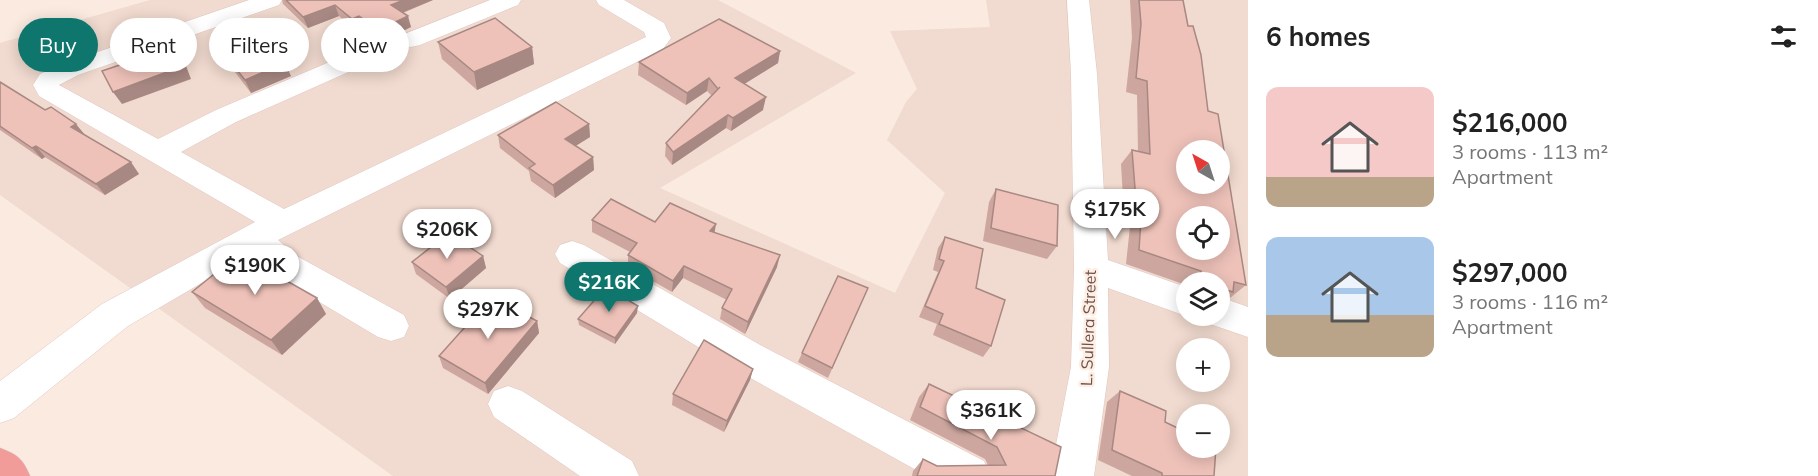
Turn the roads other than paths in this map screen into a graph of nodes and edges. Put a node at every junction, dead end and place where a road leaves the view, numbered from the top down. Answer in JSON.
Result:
{"nodes":[{"id":1,"x":271,"y":0,"type":"edge"},
{"id":2,"x":510,"y":0,"type":"edge"},
{"id":3,"x":607,"y":0,"type":"edge"},
{"id":4,"x":1078,"y":0,"type":"edge"},
{"id":5,"x":411,"y":40,"type":"dead end"},
{"id":6,"x":327,"y":72,"type":"edge"},
{"id":7,"x":156,"y":152,"type":"junction"},
{"id":8,"x":268,"y":230,"type":"junction"},
{"id":9,"x":572,"y":254,"type":"dead end"},
{"id":10,"x":1091,"y":268,"type":"junction"},
{"id":11,"x":1176,"y":298,"type":"edge"},
{"id":12,"x":1230,"y":316,"type":"edge"},
{"id":13,"x":1248,"y":322,"type":"edge"},
{"id":14,"x":391,"y":326,"type":"dead end"},
{"id":15,"x":508,"y":404,"type":"dead end"},
{"id":16,"x":0,"y":405,"type":"edge"},
{"id":17,"x":0,"y":469,"type":"edge"},
{"id":18,"x":8,"y":476,"type":"edge"},
{"id":19,"x":617,"y":476,"type":"edge"},
{"id":20,"x":969,"y":476,"type":"edge"},
{"id":21,"x":1072,"y":476,"type":"edge"}],
"edges":[{"from":1,"to":7,"type":"street"},
{"from":2,"to":5,"type":"street"},
{"from":3,"to":8,"type":"street"},
{"from":4,"to":10,"type":"street","name":"L. Sullera Street"},
{"from":6,"to":7,"type":"street"},
{"from":7,"to":8,"type":"street"},
{"from":8,"to":14,"type":"street"},
{"from":8,"to":16,"type":"street"},
{"from":9,"to":20,"type":"street"},
{"from":10,"to":11,"type":"street"},
{"from":10,"to":21,"type":"street","name":"L. Sullera Street"},
{"from":12,"to":13,"type":"street"},
{"from":15,"to":19,"type":"street"},
{"from":17,"to":18,"type":"highway"}]}
